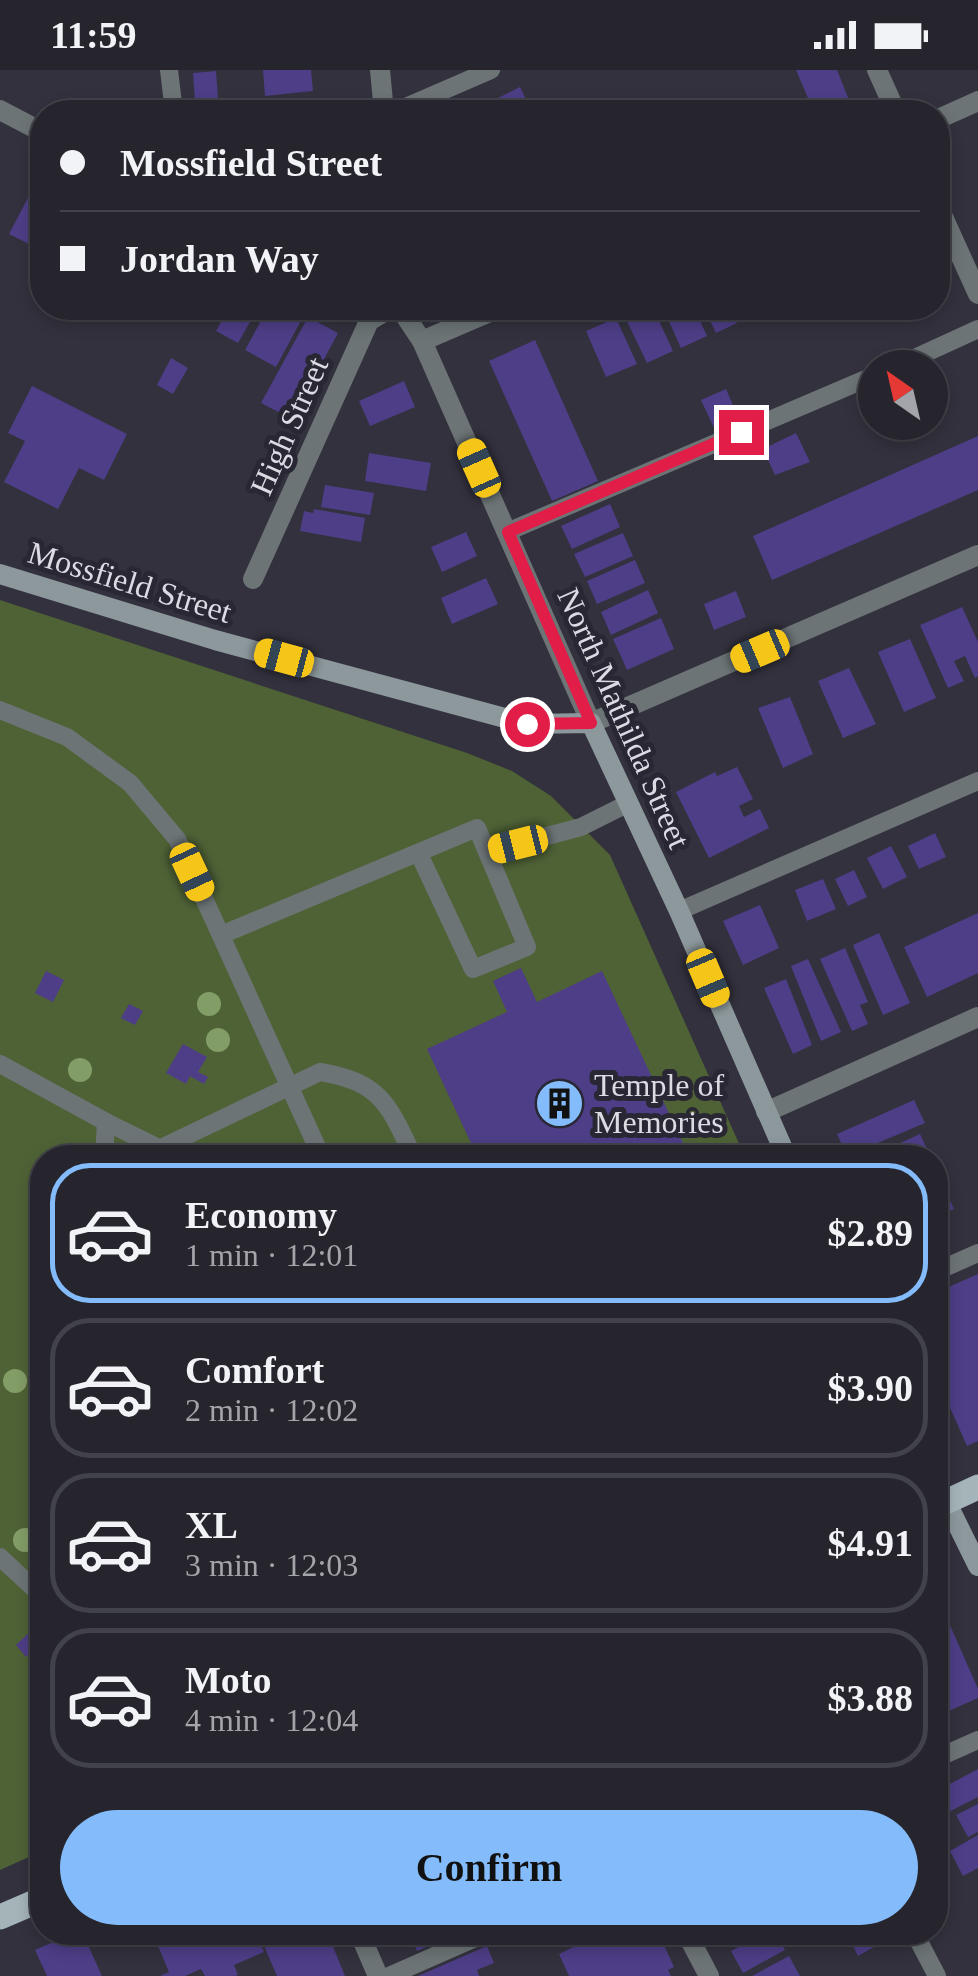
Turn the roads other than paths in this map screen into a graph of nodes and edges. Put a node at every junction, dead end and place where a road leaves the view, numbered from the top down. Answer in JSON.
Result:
{"nodes":[{"id":1,"x":169,"y":70,"type":"edge"},
{"id":2,"x":380,"y":70,"type":"edge"},
{"id":3,"x":491,"y":70,"type":"edge"},
{"id":4,"x":877,"y":70,"type":"edge"},
{"id":5,"x":173,"y":100,"type":"edge"},
{"id":6,"x":383,"y":100,"type":"edge"},
{"id":7,"x":422,"y":100,"type":"edge"},
{"id":8,"x":891,"y":100,"type":"edge"},
{"id":9,"x":978,"y":102,"type":"edge"},
{"id":10,"x":0,"y":110,"type":"edge"},
{"id":11,"x":950,"y":114,"type":"edge"},
{"id":12,"x":30,"y":126,"type":"edge"},
{"id":13,"x":950,"y":232,"type":"edge"},
{"id":14,"x":978,"y":294,"type":"edge"},
{"id":15,"x":370,"y":320,"type":"edge"},
{"id":16,"x":408,"y":320,"type":"edge"},
{"id":17,"x":470,"y":320,"type":"edge"},
{"id":18,"x":978,"y":329,"type":"edge"},
{"id":19,"x":422,"y":340,"type":"junction"},
{"id":20,"x":932,"y":350,"type":"edge"},
{"id":21,"x":858,"y":382,"type":"edge"},
{"id":22,"x":508,"y":532,"type":"junction"},
{"id":23,"x":978,"y":555,"type":"edge"},
{"id":24,"x":0,"y":574,"type":"edge"},
{"id":25,"x":253,"y":579,"type":"dead end"},
{"id":26,"x":0,"y":710,"type":"edge"},
{"id":27,"x":591,"y":723,"type":"junction"},
{"id":28,"x":978,"y":781,"type":"edge"},
{"id":29,"x":629,"y":804,"type":"junction"},
{"id":30,"x":486,"y":852,"type":"junction"},
{"id":31,"x":419,"y":854,"type":"junction"},
{"id":32,"x":679,"y":910,"type":"junction"},
{"id":33,"x":221,"y":936,"type":"junction"},
{"id":34,"x":978,"y":1017,"type":"edge"},
{"id":35,"x":0,"y":1064,"type":"edge"},
{"id":36,"x":289,"y":1084,"type":"junction"},
{"id":37,"x":766,"y":1112,"type":"junction"},
{"id":38,"x":106,"y":1122,"type":"junction"},
{"id":39,"x":105,"y":1145,"type":"edge"},
{"id":40,"x":155,"y":1145,"type":"edge"},
{"id":41,"x":167,"y":1145,"type":"edge"},
{"id":42,"x":316,"y":1145,"type":"edge"},
{"id":43,"x":408,"y":1145,"type":"edge"},
{"id":44,"x":781,"y":1145,"type":"edge"},
{"id":45,"x":978,"y":1253,"type":"edge"},
{"id":46,"x":948,"y":1266,"type":"edge"},
{"id":47,"x":978,"y":1487,"type":"edge"},
{"id":48,"x":948,"y":1494,"type":"edge"},
{"id":49,"x":948,"y":1512,"type":"edge"},
{"id":50,"x":0,"y":1556,"type":"edge"},
{"id":51,"x":978,"y":1566,"type":"edge"},
{"id":52,"x":30,"y":1585,"type":"edge"},
{"id":53,"x":978,"y":1740,"type":"edge"},
{"id":54,"x":948,"y":1753,"type":"edge"},
{"id":55,"x":30,"y":1904,"type":"edge"},
{"id":56,"x":0,"y":1917,"type":"edge"},
{"id":57,"x":364,"y":1945,"type":"edge"},
{"id":58,"x":459,"y":1945,"type":"edge"},
{"id":59,"x":693,"y":1945,"type":"edge"},
{"id":60,"x":921,"y":1945,"type":"edge"},
{"id":61,"x":378,"y":1976,"type":"edge"},
{"id":62,"x":389,"y":1976,"type":"edge"},
{"id":63,"x":709,"y":1976,"type":"edge"},
{"id":64,"x":937,"y":1976,"type":"edge"}],
"edges":[{"from":1,"to":5,"type":"lane"},
{"from":2,"to":6,"type":"street"},
{"from":3,"to":7,"type":"lane"},
{"from":4,"to":8,"type":"street"},
{"from":9,"to":11,"type":"street"},
{"from":10,"to":12,"type":"street"},
{"from":13,"to":14,"type":"street"},
{"from":15,"to":25,"type":"street","name":"High Street"},
{"from":16,"to":19,"type":"street","name":"North Mathilda Street"},
{"from":17,"to":19,"type":"street"},
{"from":18,"to":20,"type":"lane"},
{"from":19,"to":22,"type":"street","name":"North Mathilda Street"},
{"from":21,"to":22,"type":"lane"},
{"from":22,"to":27,"type":"street","name":"North Mathilda Street"},
{"from":23,"to":27,"type":"street"},
{"from":24,"to":27,"type":"street","name":"Mossfield Street"},
{"from":26,"to":33,"type":"lane"},
{"from":27,"to":29,"type":"street","name":"North Mathilda Street"},
{"from":28,"to":32,"type":"lane"},
{"from":29,"to":30,"type":"lane"},
{"from":29,"to":32,"type":"street","name":"North Mathilda Street"},
{"from":30,"to":31,"type":"lane"},
{"from":30,"to":31,"type":"lane"},
{"from":31,"to":33,"type":"lane"},
{"from":32,"to":37,"type":"street","name":"North Mathilda Street"},
{"from":33,"to":36,"type":"lane"},
{"from":34,"to":37,"type":"street"},
{"from":35,"to":38,"type":"lane"},
{"from":36,"to":41,"type":"lane"},
{"from":36,"to":42,"type":"lane"},
{"from":36,"to":43,"type":"lane"},
{"from":37,"to":44,"type":"street","name":"North Mathilda Street"},
{"from":38,"to":39,"type":"lane"},
{"from":38,"to":40,"type":"lane"},
{"from":45,"to":46,"type":"lane"},
{"from":47,"to":48,"type":"main road"},
{"from":49,"to":51,"type":"street"},
{"from":50,"to":52,"type":"lane"},
{"from":53,"to":54,"type":"lane"},
{"from":55,"to":56,"type":"main road"},
{"from":57,"to":61,"type":"street"},
{"from":58,"to":62,"type":"lane"},
{"from":59,"to":63,"type":"street"},
{"from":60,"to":64,"type":"lane"}]}
